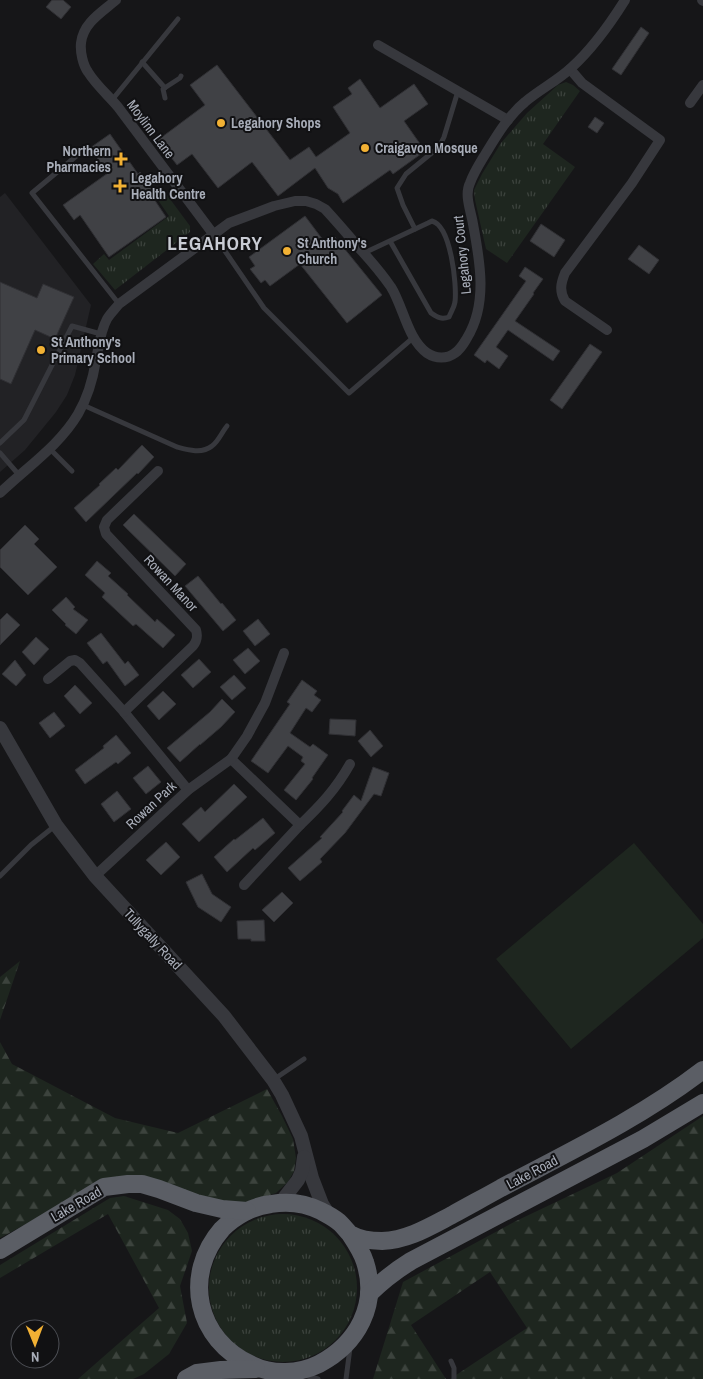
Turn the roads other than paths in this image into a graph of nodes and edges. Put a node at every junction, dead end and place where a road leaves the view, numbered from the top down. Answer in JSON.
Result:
{"nodes":[{"id":1,"x":116,"y":0,"type":"edge"},
{"id":2,"x":625,"y":0,"type":"edge"},
{"id":3,"x":178,"y":19,"type":"dead end"},
{"id":4,"x":378,"y":45,"type":"dead end"},
{"id":5,"x":142,"y":62,"type":"junction"},
{"id":6,"x":570,"y":68,"type":"junction"},
{"id":7,"x":180,"y":76,"type":"dead end"},
{"id":8,"x":703,"y":85,"type":"edge"},
{"id":9,"x":165,"y":88,"type":"junction"},
{"id":10,"x":458,"y":91,"type":"junction"},
{"id":11,"x":165,"y":98,"type":"dead end"},
{"id":12,"x":112,"y":100,"type":"junction"},
{"id":13,"x":690,"y":103,"type":"dead end"},
{"id":14,"x":508,"y":120,"type":"junction"},
{"id":15,"x":80,"y":153,"type":"dead end"},
{"id":16,"x":415,"y":229,"type":"junction"},
{"id":17,"x":214,"y":235,"type":"junction"},
{"id":18,"x":390,"y":241,"type":"junction"},
{"id":19,"x":364,"y":253,"type":"junction"},
{"id":20,"x":120,"y":304,"type":"junction"},
{"id":21,"x":607,"y":330,"type":"dead end"},
{"id":22,"x":101,"y":334,"type":"junction"},
{"id":23,"x":414,"y":337,"type":"junction"},
{"id":24,"x":83,"y":404,"type":"junction"},
{"id":25,"x":227,"y":426,"type":"dead end"},
{"id":26,"x":0,"y":443,"type":"edge"},
{"id":27,"x":50,"y":450,"type":"junction"},
{"id":28,"x":0,"y":453,"type":"edge"},
{"id":29,"x":72,"y":471,"type":"dead end"},
{"id":30,"x":158,"y":471,"type":"dead end"},
{"id":31,"x":19,"y":475,"type":"junction"},
{"id":32,"x":0,"y":493,"type":"edge"},
{"id":33,"x":284,"y":653,"type":"dead end"},
{"id":34,"x":48,"y":679,"type":"dead end"},
{"id":35,"x":124,"y":712,"type":"junction"},
{"id":36,"x":0,"y":728,"type":"edge"},
{"id":37,"x":231,"y":759,"type":"junction"},
{"id":38,"x":350,"y":764,"type":"dead end"},
{"id":39,"x":188,"y":790,"type":"junction"},
{"id":40,"x":56,"y":825,"type":"junction"},
{"id":41,"x":300,"y":825,"type":"junction"},
{"id":42,"x":0,"y":876,"type":"edge"},
{"id":43,"x":95,"y":876,"type":"junction"},
{"id":44,"x":244,"y":885,"type":"dead end"},
{"id":45,"x":304,"y":1059,"type":"dead end"},
{"id":46,"x":703,"y":1070,"type":"edge"},
{"id":47,"x":273,"y":1080,"type":"junction"},
{"id":48,"x":703,"y":1103,"type":"edge"},
{"id":49,"x":304,"y":1149,"type":"junction"},
{"id":50,"x":281,"y":1202,"type":"junction"},
{"id":51,"x":247,"y":1211,"type":"junction"},
{"id":52,"x":329,"y":1215,"type":"junction"},
{"id":53,"x":350,"y":1234,"type":"junction"},
{"id":54,"x":0,"y":1250,"type":"edge"},
{"id":55,"x":369,"y":1294,"type":"junction"},
{"id":56,"x":351,"y":1340,"type":"junction"},
{"id":57,"x":451,"y":1361,"type":"dead end"},
{"id":58,"x":259,"y":1368,"type":"junction"},
{"id":59,"x":290,"y":1372,"type":"junction"},
{"id":60,"x":186,"y":1379,"type":"edge"},
{"id":61,"x":318,"y":1379,"type":"edge"},
{"id":62,"x":346,"y":1379,"type":"edge"},
{"id":63,"x":454,"y":1379,"type":"edge"}],
"edges":[{"from":1,"to":12,"type":"street","name":"Moylinn Lane"},
{"from":2,"to":6,"type":"street","name":"Legahory Court"},
{"from":3,"to":5,"type":"lane"},
{"from":4,"to":10,"type":"street"},
{"from":5,"to":9,"type":"lane"},
{"from":5,"to":12,"type":"lane"},
{"from":6,"to":14,"type":"street","name":"Legahory Court"},
{"from":6,"to":21,"type":"street"},
{"from":7,"to":9,"type":"lane"},
{"from":8,"to":13,"type":"street"},
{"from":9,"to":11,"type":"lane"},
{"from":10,"to":14,"type":"street"},
{"from":10,"to":16,"type":"lane"},
{"from":12,"to":17,"type":"street","name":"Moylinn Lane"},
{"from":14,"to":23,"type":"street","name":"Legahory Court"},
{"from":15,"to":20,"type":"lane"},
{"from":16,"to":18,"type":"lane"},
{"from":16,"to":18,"type":"lane"},
{"from":17,"to":19,"type":"street","name":"Legahory Court"},
{"from":17,"to":20,"type":"street"},
{"from":17,"to":23,"type":"lane"},
{"from":18,"to":19,"type":"lane"},
{"from":19,"to":23,"type":"street","name":"Legahory Court"},
{"from":20,"to":22,"type":"street"},
{"from":22,"to":24,"type":"street"},
{"from":22,"to":26,"type":"lane"},
{"from":24,"to":25,"type":"lane"},
{"from":24,"to":27,"type":"street"},
{"from":27,"to":29,"type":"lane"},
{"from":27,"to":31,"type":"street"},
{"from":28,"to":31,"type":"lane"},
{"from":30,"to":35,"type":"street","name":"Rowan Manor"},
{"from":31,"to":32,"type":"street"},
{"from":33,"to":37,"type":"street","name":"Rowan Park"},
{"from":34,"to":35,"type":"street"},
{"from":35,"to":39,"type":"street"},
{"from":36,"to":40,"type":"street","name":"Tullygally Road"},
{"from":37,"to":39,"type":"street","name":"Rowan Park"},
{"from":37,"to":41,"type":"street"},
{"from":38,"to":41,"type":"street"},
{"from":39,"to":43,"type":"street","name":"Rowan Park"},
{"from":40,"to":42,"type":"lane"},
{"from":40,"to":43,"type":"street","name":"Tullygally Road"},
{"from":41,"to":44,"type":"street"},
{"from":43,"to":47,"type":"street","name":"Tullygally Road"},
{"from":45,"to":47,"type":"lane"},
{"from":46,"to":53,"type":"highway","name":"Lake Road"},
{"from":47,"to":49,"type":"street","name":"Tullygally Road"},
{"from":48,"to":55,"type":"highway","name":"Lake Road"},
{"from":49,"to":50,"type":"street","name":"Tullygally Road"},
{"from":49,"to":52,"type":"street","name":"Tullygally Road"},
{"from":50,"to":51,"type":"highway"},
{"from":50,"to":52,"type":"highway"},
{"from":51,"to":54,"type":"highway","name":"Lake Road"},
{"from":51,"to":58,"type":"highway"},
{"from":52,"to":53,"type":"highway"},
{"from":53,"to":55,"type":"highway"},
{"from":55,"to":56,"type":"highway"},
{"from":56,"to":59,"type":"highway"},
{"from":56,"to":62,"type":"lane"},
{"from":57,"to":63,"type":"lane"},
{"from":58,"to":59,"type":"highway"},
{"from":58,"to":60,"type":"highway"},
{"from":59,"to":61,"type":"lane"}]}
